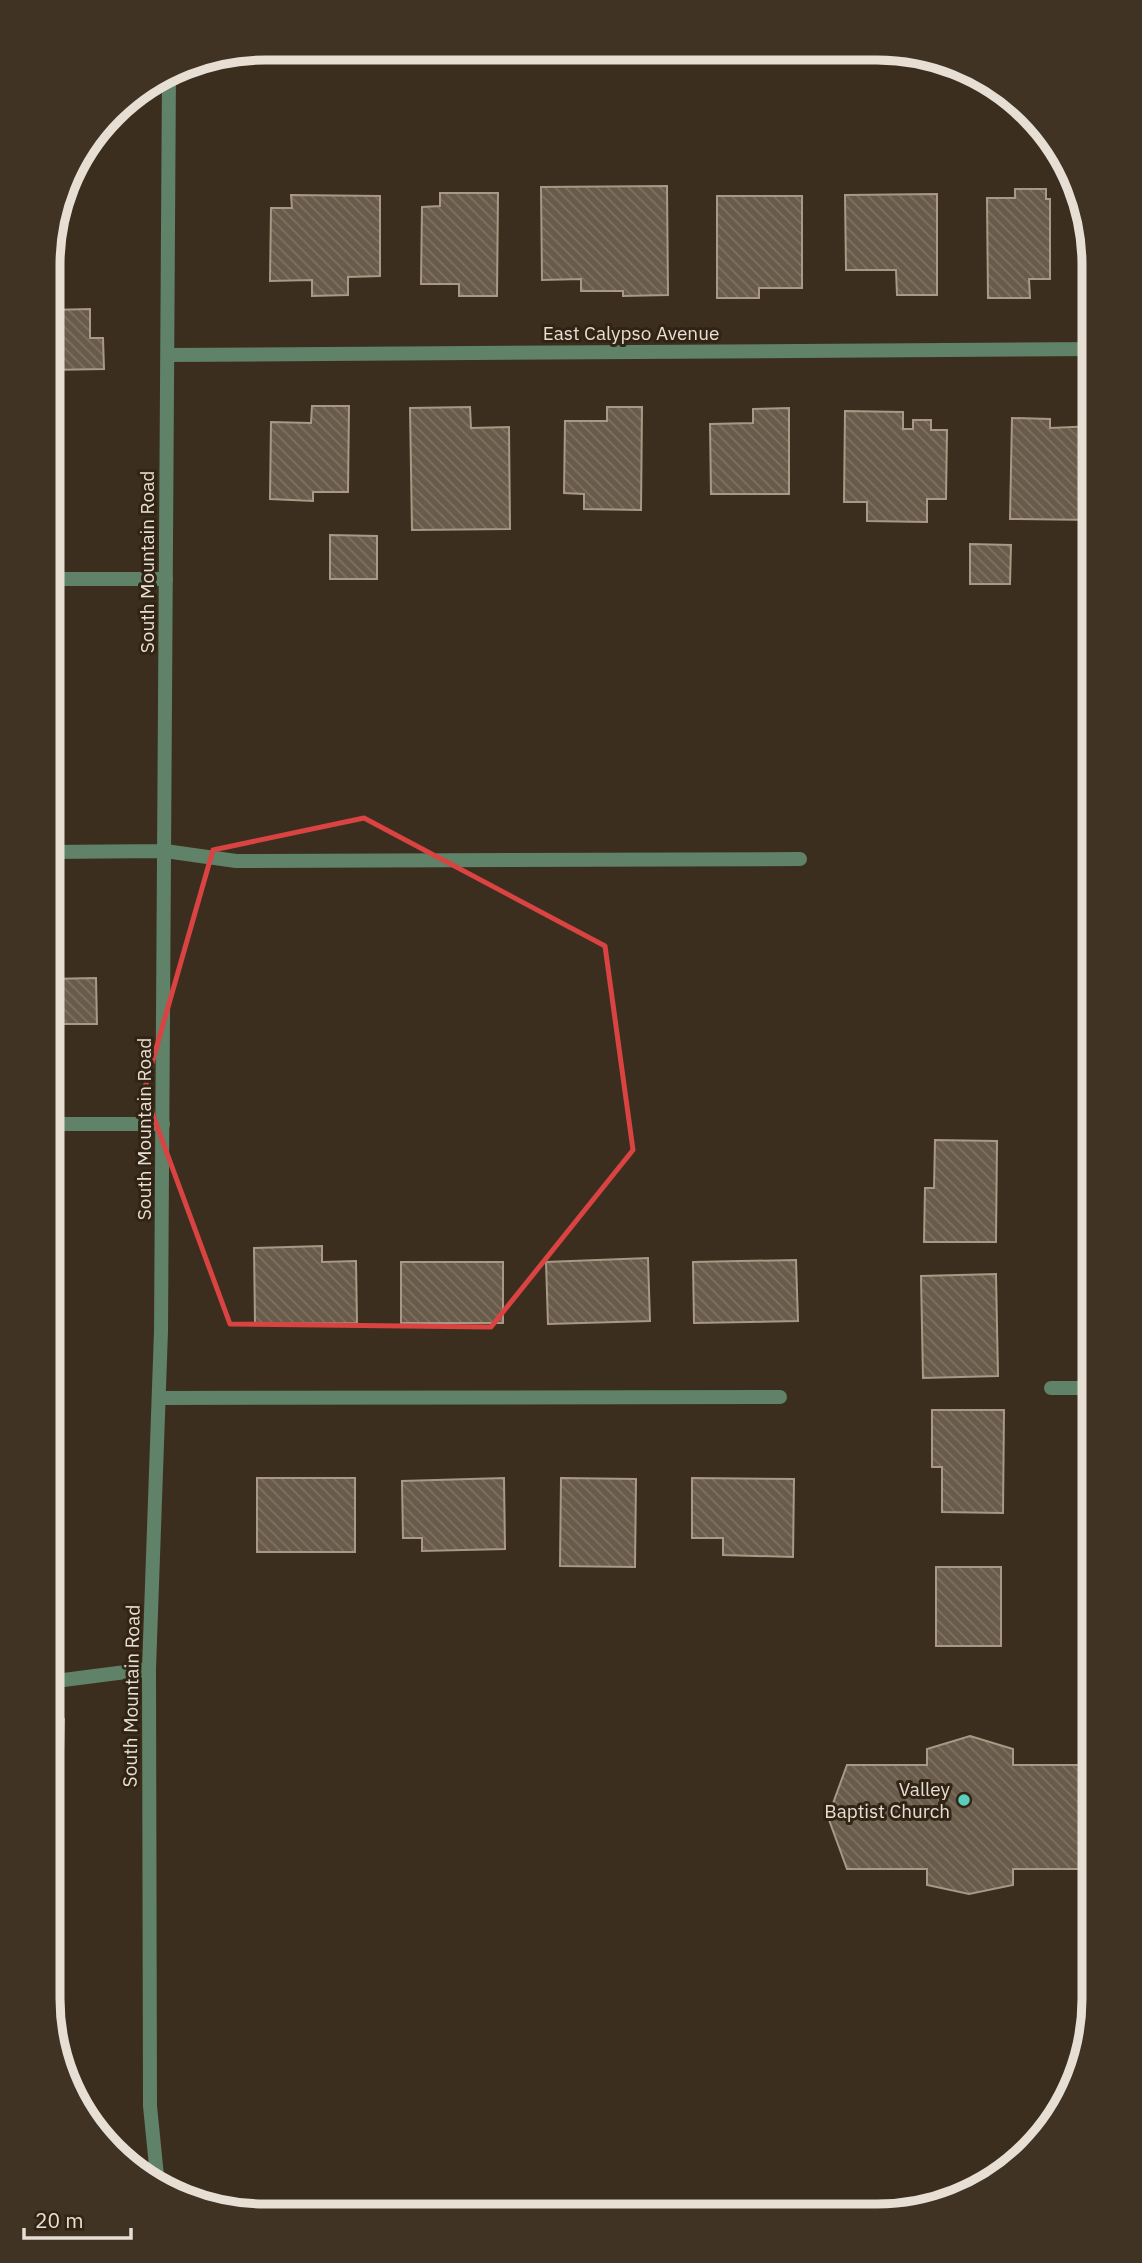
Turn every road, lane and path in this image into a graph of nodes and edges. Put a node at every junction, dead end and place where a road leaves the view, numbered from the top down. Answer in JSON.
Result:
{"nodes":[{"id":1,"x":169,"y":84,"type":"edge"},
{"id":2,"x":1082,"y":349,"type":"edge"},
{"id":3,"x":168,"y":355,"type":"junction"},
{"id":4,"x":60,"y":579,"type":"edge"},
{"id":5,"x":166,"y":579,"type":"junction"},
{"id":6,"x":165,"y":851,"type":"junction"},
{"id":7,"x":60,"y":852,"type":"edge"},
{"id":8,"x":800,"y":859,"type":"dead end"},
{"id":9,"x":60,"y":1124,"type":"edge"},
{"id":10,"x":163,"y":1124,"type":"junction"},
{"id":11,"x":1051,"y":1388,"type":"dead end"},
{"id":12,"x":1082,"y":1388,"type":"edge"},
{"id":13,"x":780,"y":1397,"type":"dead end"},
{"id":14,"x":159,"y":1398,"type":"junction"},
{"id":15,"x":149,"y":1669,"type":"junction"},
{"id":16,"x":59,"y":1681,"type":"edge"},
{"id":17,"x":157,"y":2173,"type":"edge"}],
"edges":[{"from":1,"to":3,"type":"street","name":"South Mountain Road"},
{"from":2,"to":3,"type":"street","name":"East Calypso Avenue"},
{"from":3,"to":5,"type":"street","name":"South Mountain Road"},
{"from":4,"to":5,"type":"street"},
{"from":5,"to":6,"type":"street","name":"South Mountain Road"},
{"from":6,"to":7,"type":"street"},
{"from":6,"to":8,"type":"street"},
{"from":6,"to":10,"type":"street","name":"South Mountain Road"},
{"from":9,"to":10,"type":"street"},
{"from":10,"to":14,"type":"street","name":"South Mountain Road"},
{"from":11,"to":12,"type":"street"},
{"from":13,"to":14,"type":"street"},
{"from":14,"to":15,"type":"street","name":"South Mountain Road"},
{"from":15,"to":16,"type":"street"},
{"from":15,"to":17,"type":"street","name":"South Mountain Road"}]}
